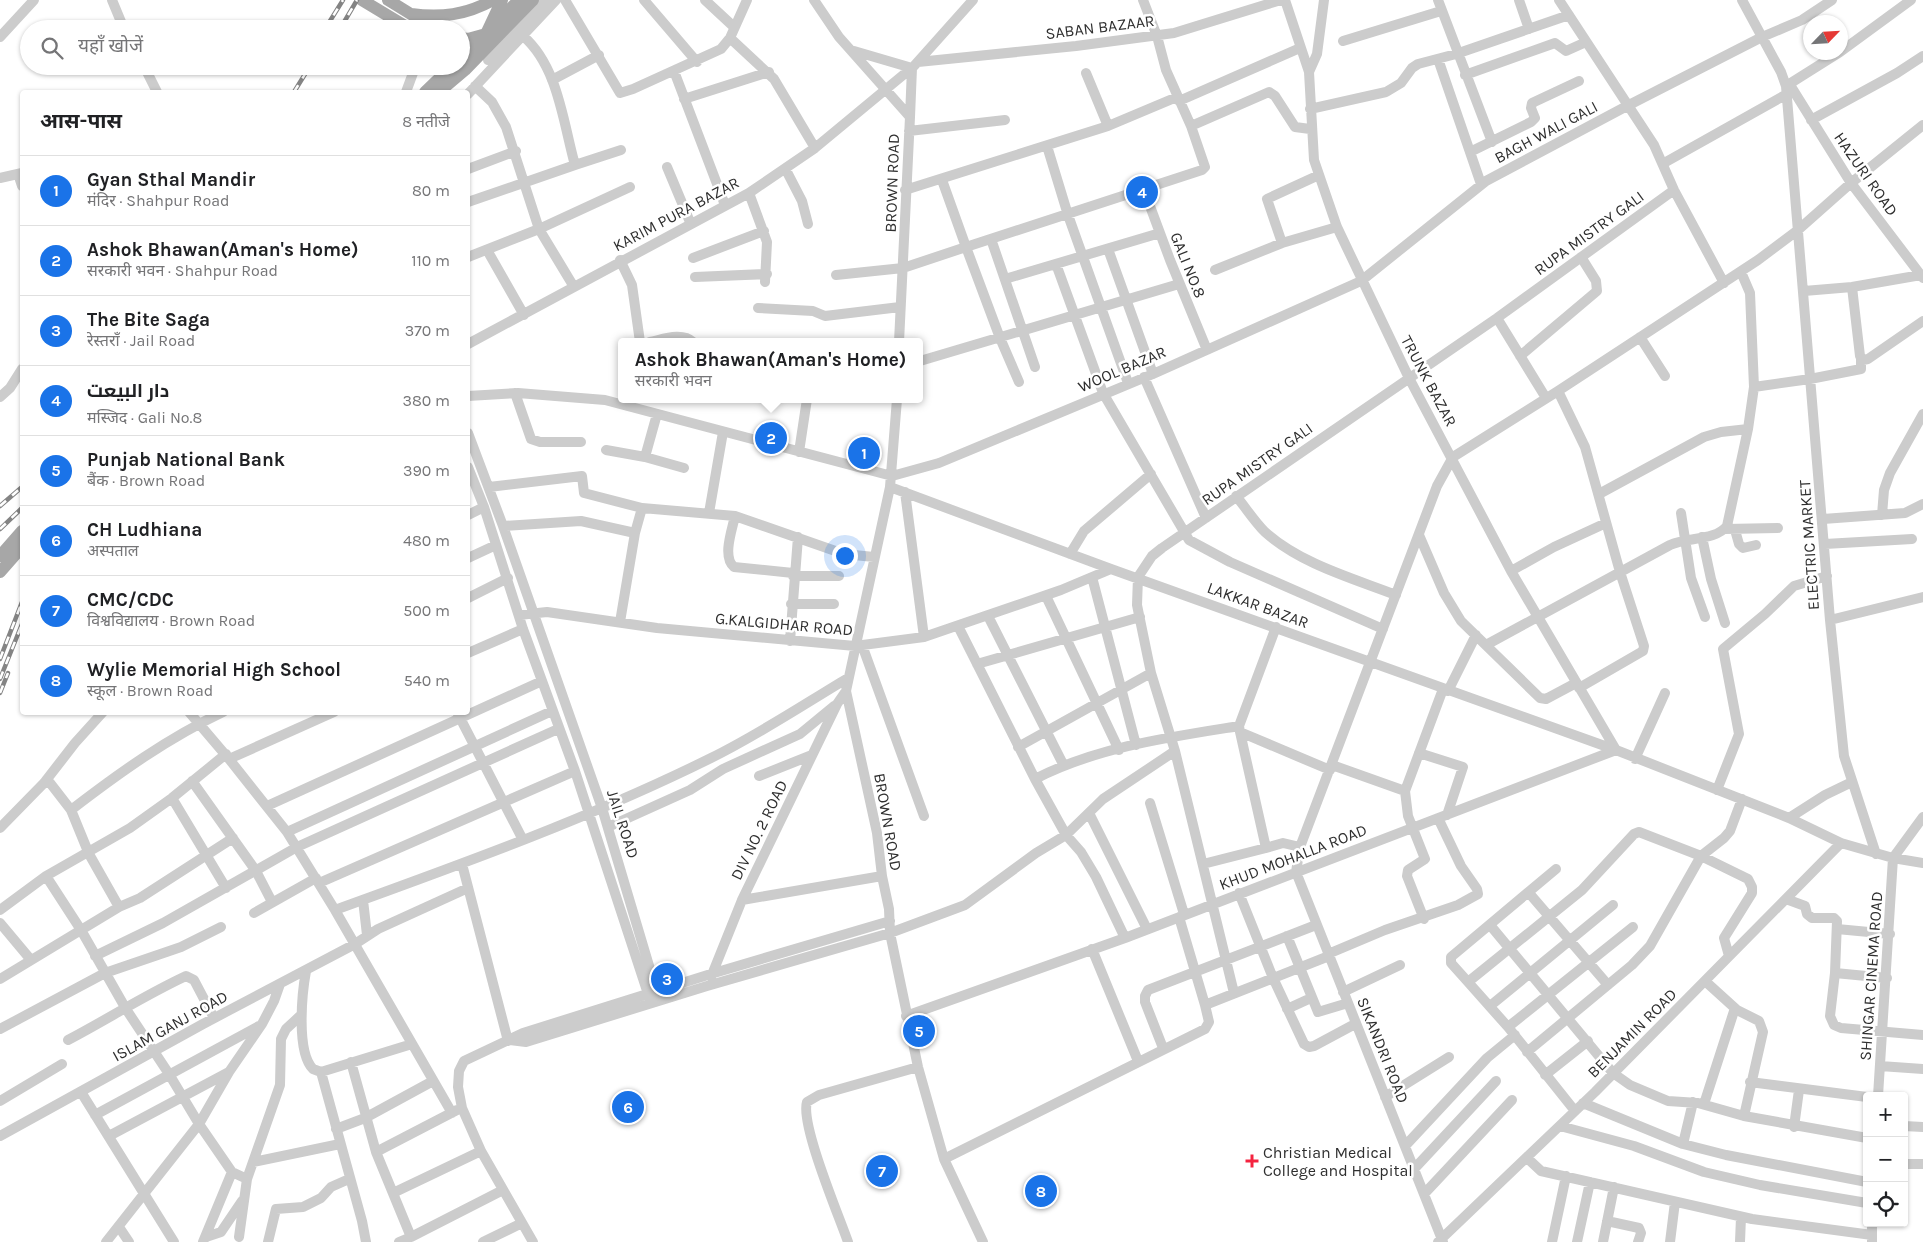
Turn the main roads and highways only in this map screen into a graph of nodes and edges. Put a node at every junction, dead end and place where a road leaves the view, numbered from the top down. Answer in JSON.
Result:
{"nodes":[{"id":1,"x":362,"y":0,"type":"edge"},
{"id":2,"x":388,"y":0,"type":"edge"},
{"id":3,"x":493,"y":0,"type":"edge"},
{"id":4,"x":502,"y":0,"type":"edge"},
{"id":5,"x":519,"y":0,"type":"edge"},
{"id":6,"x":533,"y":0,"type":"edge"},
{"id":7,"x":412,"y":14,"type":"junction"},
{"id":8,"x":394,"y":20,"type":"edge"},
{"id":9,"x":421,"y":20,"type":"edge"},
{"id":10,"x":424,"y":20,"type":"edge"},
{"id":11,"x":486,"y":34,"type":"junction"},
{"id":12,"x":470,"y":38,"type":"edge"},
{"id":13,"x":470,"y":51,"type":"edge"},
{"id":14,"x":470,"y":52,"type":"edge"},
{"id":15,"x":488,"y":60,"type":"road end"},
{"id":16,"x":470,"y":61,"type":"edge"},
{"id":17,"x":443,"y":75,"type":"edge"},
{"id":18,"x":452,"y":75,"type":"edge"},
{"id":19,"x":427,"y":90,"type":"edge"},
{"id":20,"x":443,"y":90,"type":"edge"},
{"id":21,"x":20,"y":533,"type":"edge"},
{"id":22,"x":20,"y":549,"type":"edge"},
{"id":23,"x":0,"y":556,"type":"edge"},
{"id":24,"x":0,"y":572,"type":"edge"}],
"edges":[{"from":1,"to":8,"type":"main road"},
{"from":2,"to":7,"type":"main road"},
{"from":3,"to":7,"type":"main road"},
{"from":4,"to":11,"type":"main road"},
{"from":5,"to":11,"type":"main road"},
{"from":6,"to":14,"type":"main road"},
{"from":7,"to":9,"type":"main road"},
{"from":7,"to":10,"type":"main road"},
{"from":11,"to":12,"type":"main road"},
{"from":11,"to":13,"type":"main road"},
{"from":15,"to":16,"type":"main road"},
{"from":17,"to":19,"type":"main road"},
{"from":18,"to":20,"type":"main road"},
{"from":21,"to":23,"type":"main road"},
{"from":22,"to":24,"type":"main road"}]}
